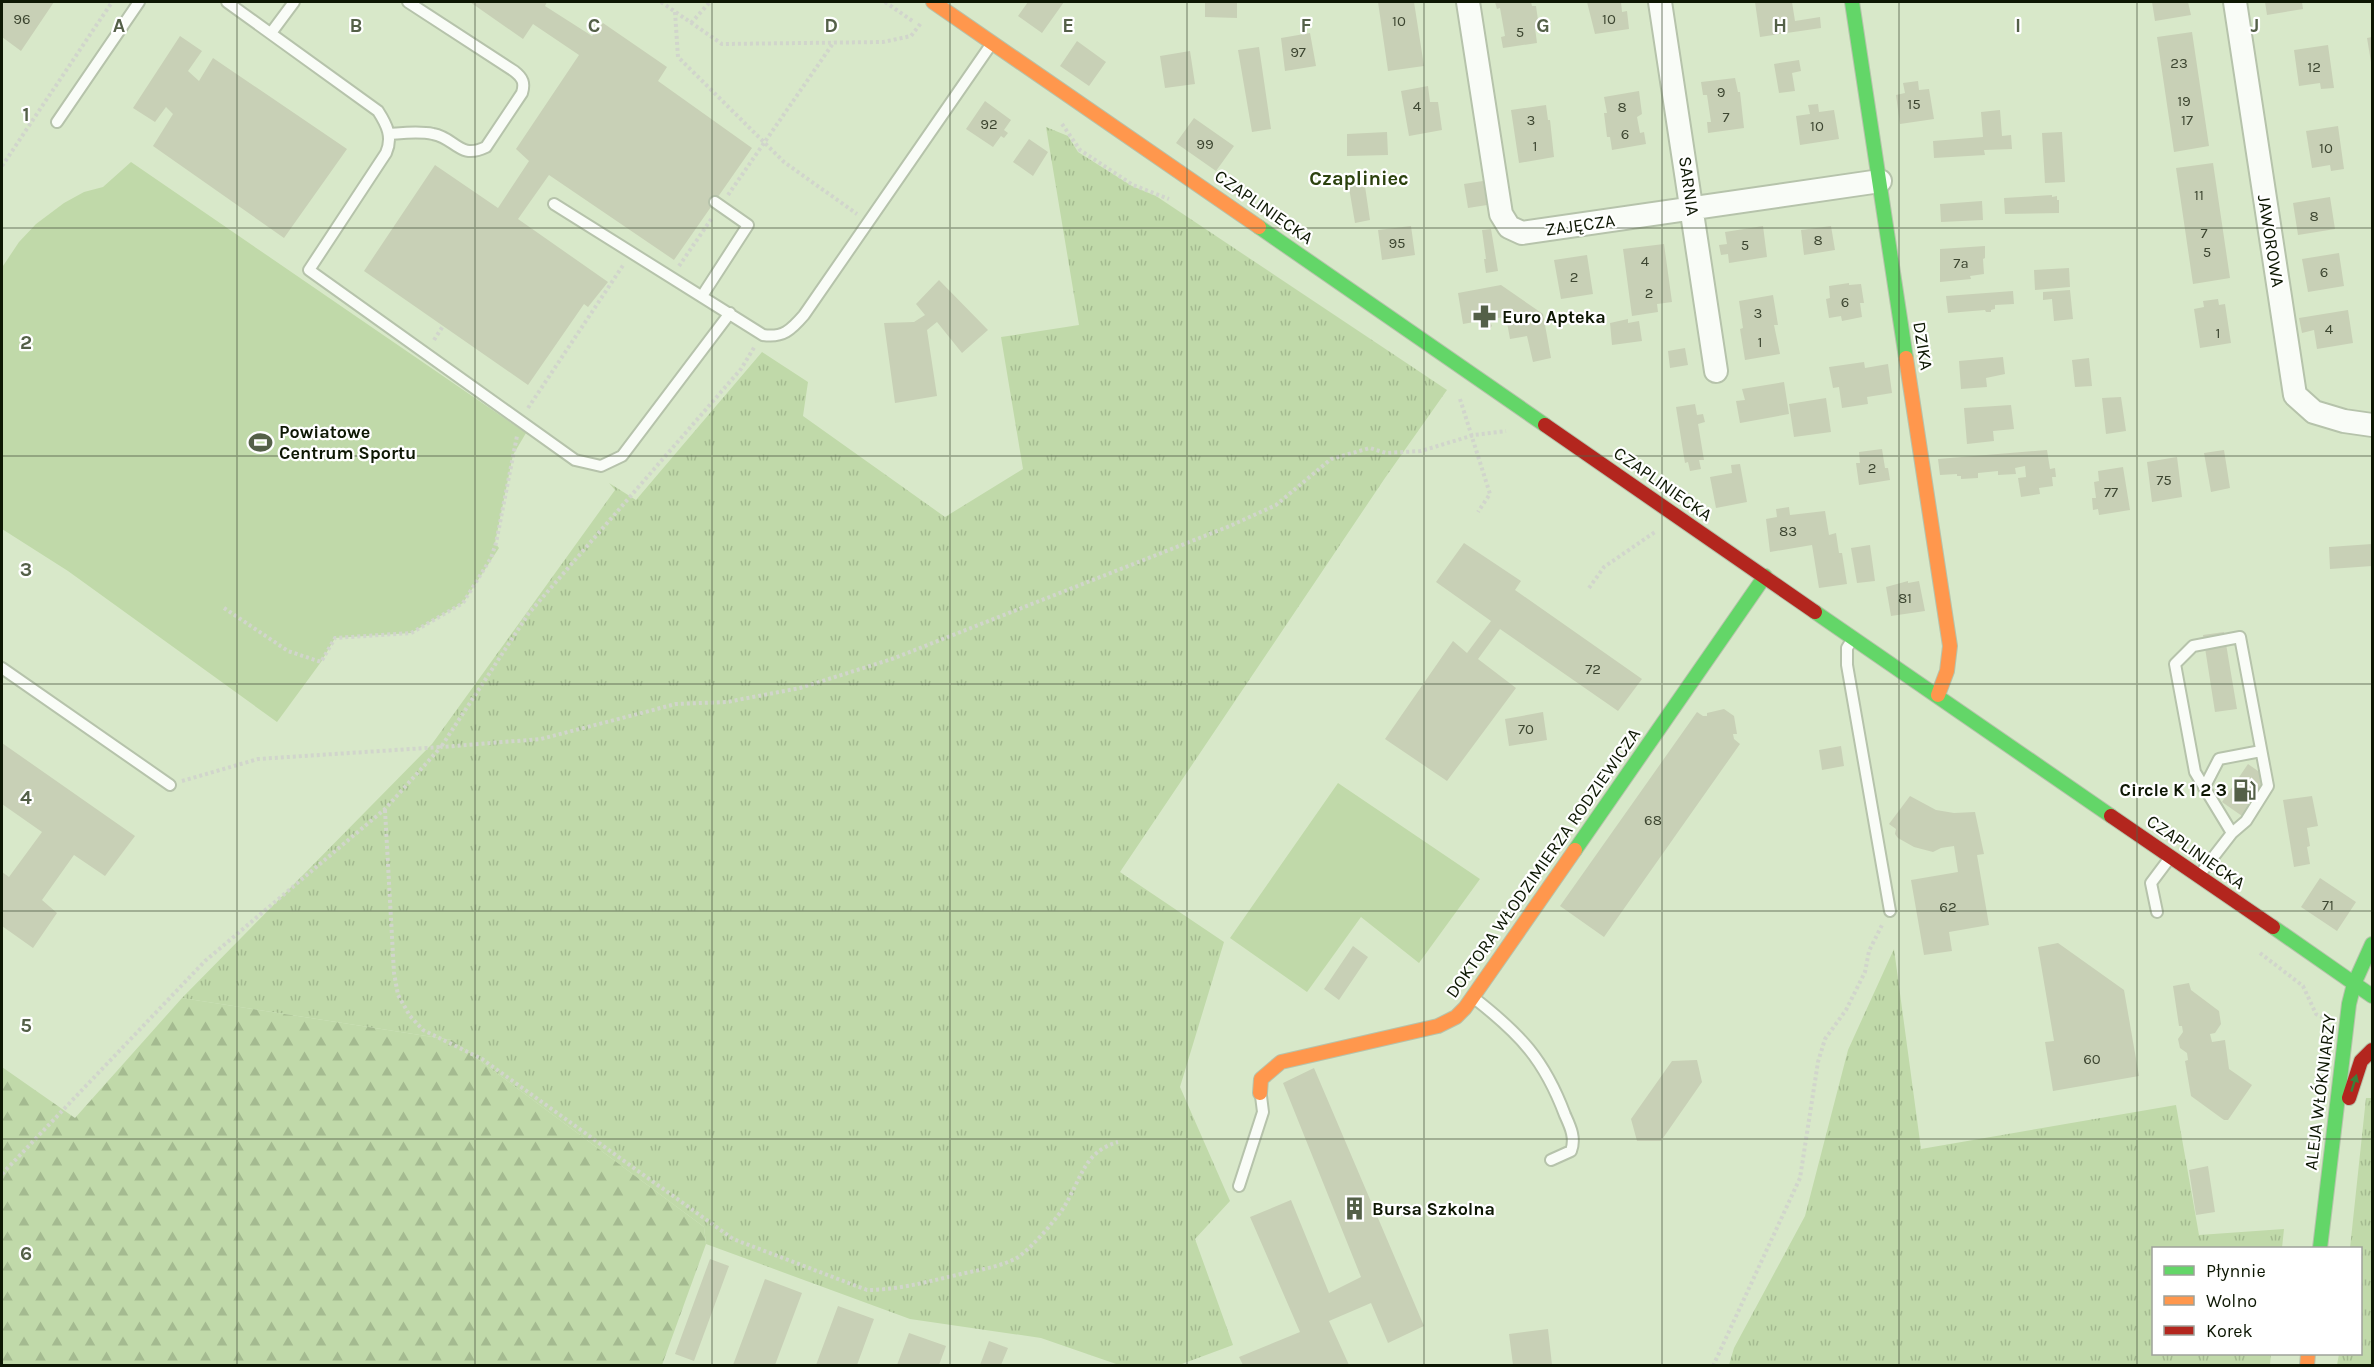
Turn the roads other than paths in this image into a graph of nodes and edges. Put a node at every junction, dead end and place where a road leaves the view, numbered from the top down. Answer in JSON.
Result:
{"nodes":[{"id":1,"x":139,"y":2,"type":"edge"},
{"id":2,"x":227,"y":2,"type":"edge"},
{"id":3,"x":294,"y":2,"type":"edge"},
{"id":4,"x":408,"y":2,"type":"edge"},
{"id":5,"x":933,"y":2,"type":"edge"},
{"id":6,"x":1468,"y":2,"type":"edge"},
{"id":7,"x":1660,"y":2,"type":"edge"},
{"id":8,"x":1852,"y":2,"type":"edge"},
{"id":9,"x":2235,"y":2,"type":"edge"},
{"id":10,"x":271,"y":33,"type":"junction"},
{"id":11,"x":992,"y":43,"type":"junction"},
{"id":12,"x":57,"y":122,"type":"dead end"},
{"id":13,"x":389,"y":134,"type":"junction"},
{"id":14,"x":1880,"y":181,"type":"junction"},
{"id":15,"x":554,"y":204,"type":"dead end"},
{"id":16,"x":718,"y":204,"type":"road end"},
{"id":17,"x":1692,"y":210,"type":"junction"},
{"id":18,"x":702,"y":296,"type":"junction"},
{"id":19,"x":730,"y":313,"type":"junction"},
{"id":20,"x":1716,"y":371,"type":"dead end"},
{"id":21,"x":2373,"y":425,"type":"edge"},
{"id":22,"x":1765,"y":576,"type":"junction"},
{"id":23,"x":1854,"y":638,"type":"junction"},
{"id":24,"x":2,"y":668,"type":"edge"},
{"id":25,"x":1938,"y":695,"type":"junction"},
{"id":26,"x":2261,"y":751,"type":"junction"},
{"id":27,"x":170,"y":785,"type":"road end"},
{"id":28,"x":2204,"y":788,"type":"junction"},
{"id":29,"x":2232,"y":833,"type":"junction"},
{"id":30,"x":2170,"y":856,"type":"junction"},
{"id":31,"x":2199,"y":876,"type":"junction"},
{"id":32,"x":1890,"y":911,"type":"road end"},
{"id":33,"x":2157,"y":912,"type":"dead end"},
{"id":34,"x":2373,"y":944,"type":"edge"},
{"id":35,"x":2354,"y":984,"type":"junction"},
{"id":36,"x":2373,"y":996,"type":"edge"},
{"id":37,"x":1474,"y":998,"type":"junction"},
{"id":38,"x":2373,"y":1050,"type":"edge"},
{"id":39,"x":1260,"y":1093,"type":"joint"},
{"id":40,"x":2330,"y":1159,"type":"junction"},
{"id":41,"x":1551,"y":1160,"type":"dead end"},
{"id":42,"x":1239,"y":1186,"type":"dead end"},
{"id":43,"x":2320,"y":1247,"type":"edge"}],
"edges":[{"from":1,"to":12,"type":"lane"},
{"from":2,"to":10,"type":"lane"},
{"from":3,"to":10,"type":"lane"},
{"from":4,"to":13,"type":"lane"},
{"from":5,"to":11,"type":"main road","name":"CZAPLINIECKA"},
{"from":6,"to":17,"type":"street","name":"ZAJĘCZA"},
{"from":7,"to":17,"type":"street","name":"SARNIA"},
{"from":8,"to":14,"type":"main road","name":"DZIKA"},
{"from":9,"to":21,"type":"street","name":"JAWOROWA"},
{"from":10,"to":13,"type":"lane"},
{"from":11,"to":19,"type":"lane"},
{"from":11,"to":22,"type":"main road","name":"CZAPLINIECKA"},
{"from":13,"to":19,"type":"lane"},
{"from":14,"to":17,"type":"street","name":"ZAJĘCZA"},
{"from":14,"to":25,"type":"main road","name":"DZIKA"},
{"from":15,"to":18,"type":"lane"},
{"from":16,"to":18,"type":"lane"},
{"from":17,"to":20,"type":"street","name":"SARNIA"},
{"from":18,"to":19,"type":"lane"},
{"from":22,"to":23,"type":"main road","name":"CZAPLINIECKA"},
{"from":22,"to":37,"type":"main road","name":"DOKTORA WŁODZIMIERZA RODZIEWICZA"},
{"from":23,"to":25,"type":"main road","name":"CZAPLINIECKA"},
{"from":23,"to":32,"type":"lane"},
{"from":24,"to":27,"type":"lane"},
{"from":25,"to":30,"type":"main road","name":"CZAPLINIECKA"},
{"from":26,"to":28,"type":"lane"},
{"from":26,"to":28,"type":"lane"},
{"from":26,"to":29,"type":"lane"},
{"from":28,"to":29,"type":"lane"},
{"from":29,"to":31,"type":"lane"},
{"from":30,"to":31,"type":"main road","name":"CZAPLINIECKA"},
{"from":30,"to":33,"type":"lane"},
{"from":31,"to":35,"type":"main road","name":"CZAPLINIECKA"},
{"from":34,"to":35,"type":"main road","name":"ALEJA WŁÓKNIARZY"},
{"from":35,"to":36,"type":"main road","name":"CZAPLINIECKA"},
{"from":35,"to":40,"type":"main road","name":"ALEJA WŁÓKNIARZY"},
{"from":37,"to":39,"type":"main road","name":"DOKTORA WŁODZIMIERZA RODZIEWICZA"},
{"from":37,"to":41,"type":"lane"},
{"from":40,"to":38,"type":"main road","one_way":true},
{"from":39,"to":42,"type":"lane"},
{"from":40,"to":43,"type":"main road","name":"ALEJA WŁÓKNIARZY"}]}
